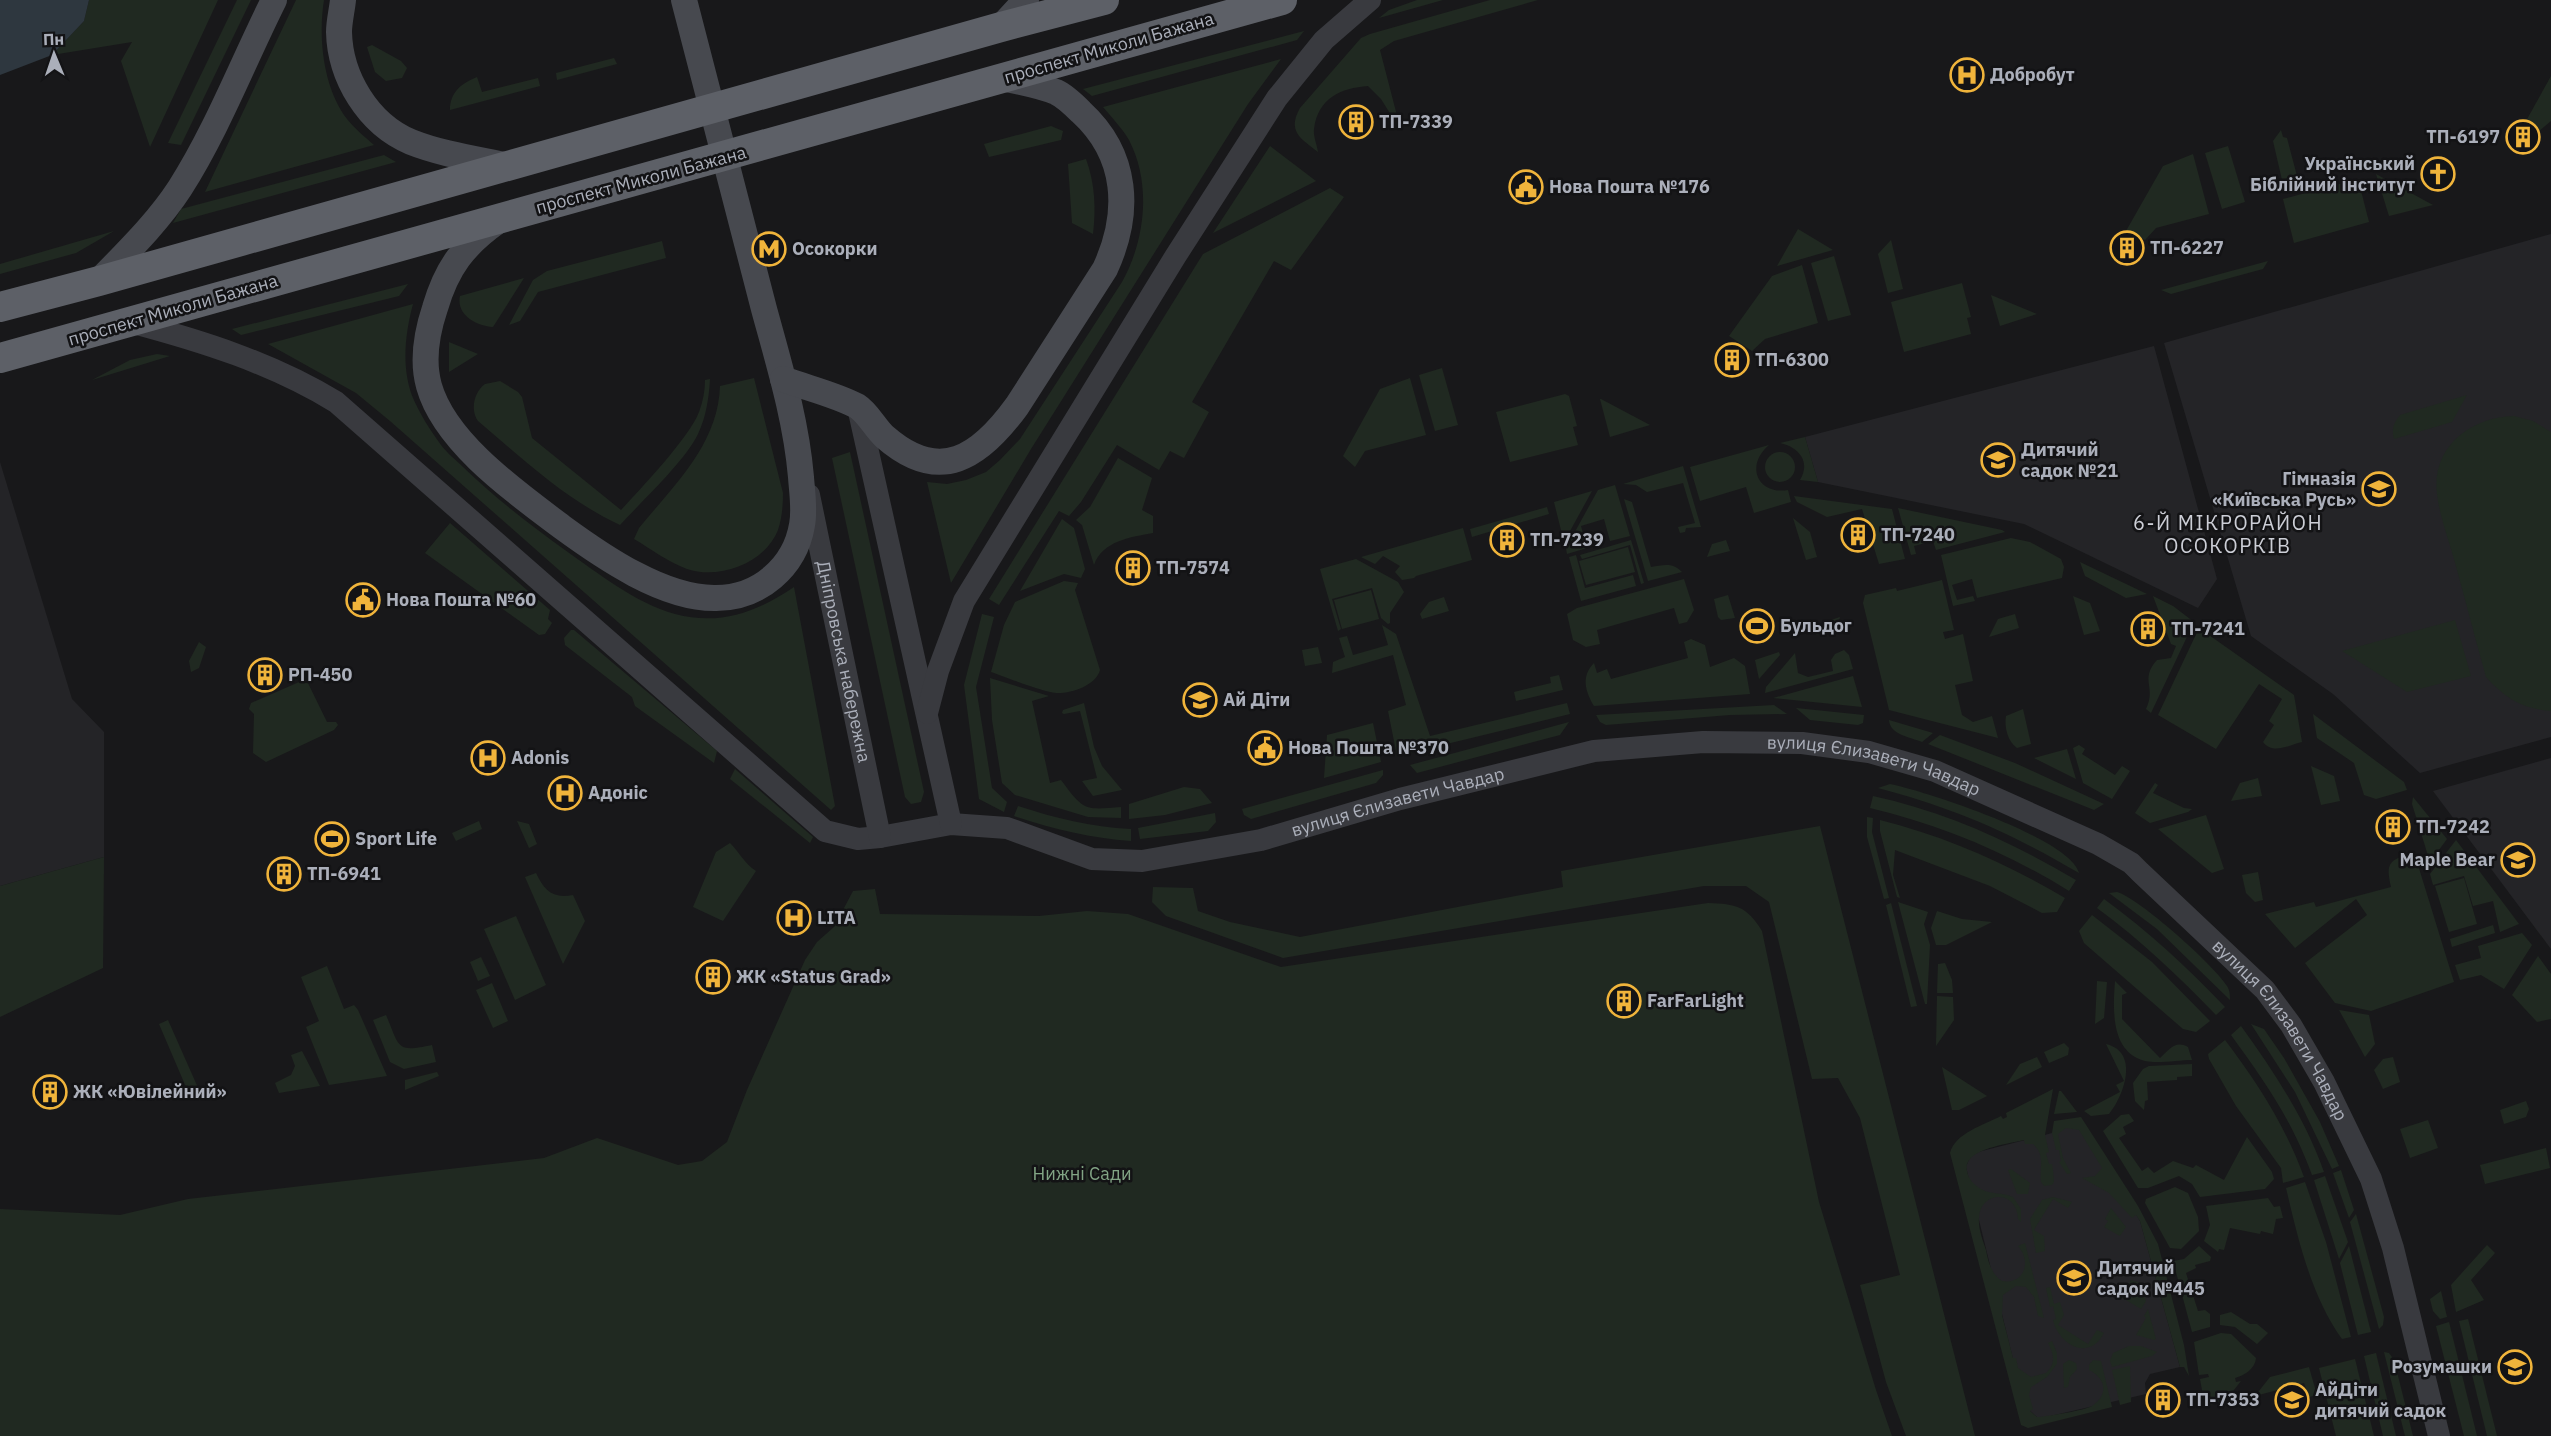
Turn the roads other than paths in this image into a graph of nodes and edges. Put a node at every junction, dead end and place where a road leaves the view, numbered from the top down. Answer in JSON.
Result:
{"nodes":[{"id":1,"x":274,"y":0,"type":"edge"},
{"id":2,"x":344,"y":0,"type":"edge"},
{"id":3,"x":684,"y":0,"type":"edge"},
{"id":4,"x":1026,"y":0,"type":"edge"},
{"id":5,"x":1104,"y":0,"type":"edge"},
{"id":6,"x":1282,"y":0,"type":"edge"},
{"id":7,"x":1371,"y":0,"type":"edge"},
{"id":8,"x":1001,"y":27,"type":"junction"},
{"id":9,"x":1002,"y":78,"type":"junction"},
{"id":10,"x":509,"y":166,"type":"junction"},
{"id":11,"x":503,"y":218,"type":"junction"},
{"id":12,"x":99,"y":281,"type":"junction"},
{"id":13,"x":0,"y":307,"type":"edge"},
{"id":14,"x":129,"y":322,"type":"junction"},
{"id":15,"x":0,"y":358,"type":"edge"},
{"id":16,"x":783,"y":379,"type":"junction"},
{"id":17,"x":858,"y":407,"type":"junction"},
{"id":18,"x":797,"y":438,"type":"junction"},
{"id":19,"x":927,"y":713,"type":"junction"},
{"id":20,"x":951,"y":824,"type":"junction"},
{"id":21,"x":880,"y":837,"type":"junction"},
{"id":22,"x":2439,"y":1436,"type":"edge"}],
"edges":[{"from":1,"to":12,"type":"main road"},
{"from":2,"to":10,"type":"main road"},
{"from":3,"to":16,"type":"main road","name":"Дніпровська набережна"},
{"from":4,"to":8,"type":"main road"},
{"from":5,"to":8,"type":"highway"},
{"from":6,"to":9,"type":"highway","name":"проспект Миколи Бажана"},
{"from":7,"to":19,"type":"street"},
{"from":8,"to":10,"type":"highway"},
{"from":9,"to":11,"type":"highway","name":"проспект Миколи Бажана"},
{"from":9,"to":17,"type":"main road"},
{"from":10,"to":12,"type":"highway"},
{"from":11,"to":14,"type":"highway","name":"проспект Миколи Бажана"},
{"from":11,"to":18,"type":"main road"},
{"from":12,"to":13,"type":"highway"},
{"from":14,"to":15,"type":"highway","name":"проспект Миколи Бажана"},
{"from":14,"to":21,"type":"street"},
{"from":16,"to":17,"type":"main road"},
{"from":16,"to":18,"type":"main road","name":"Дніпровська набережна"},
{"from":17,"to":19,"type":"street"},
{"from":18,"to":21,"type":"street","name":"Дніпровська набережна"},
{"from":19,"to":20,"type":"street"},
{"from":20,"to":21,"type":"street"},
{"from":20,"to":22,"type":"street","name":"вулиця Єлизавети Чавдар"}]}
